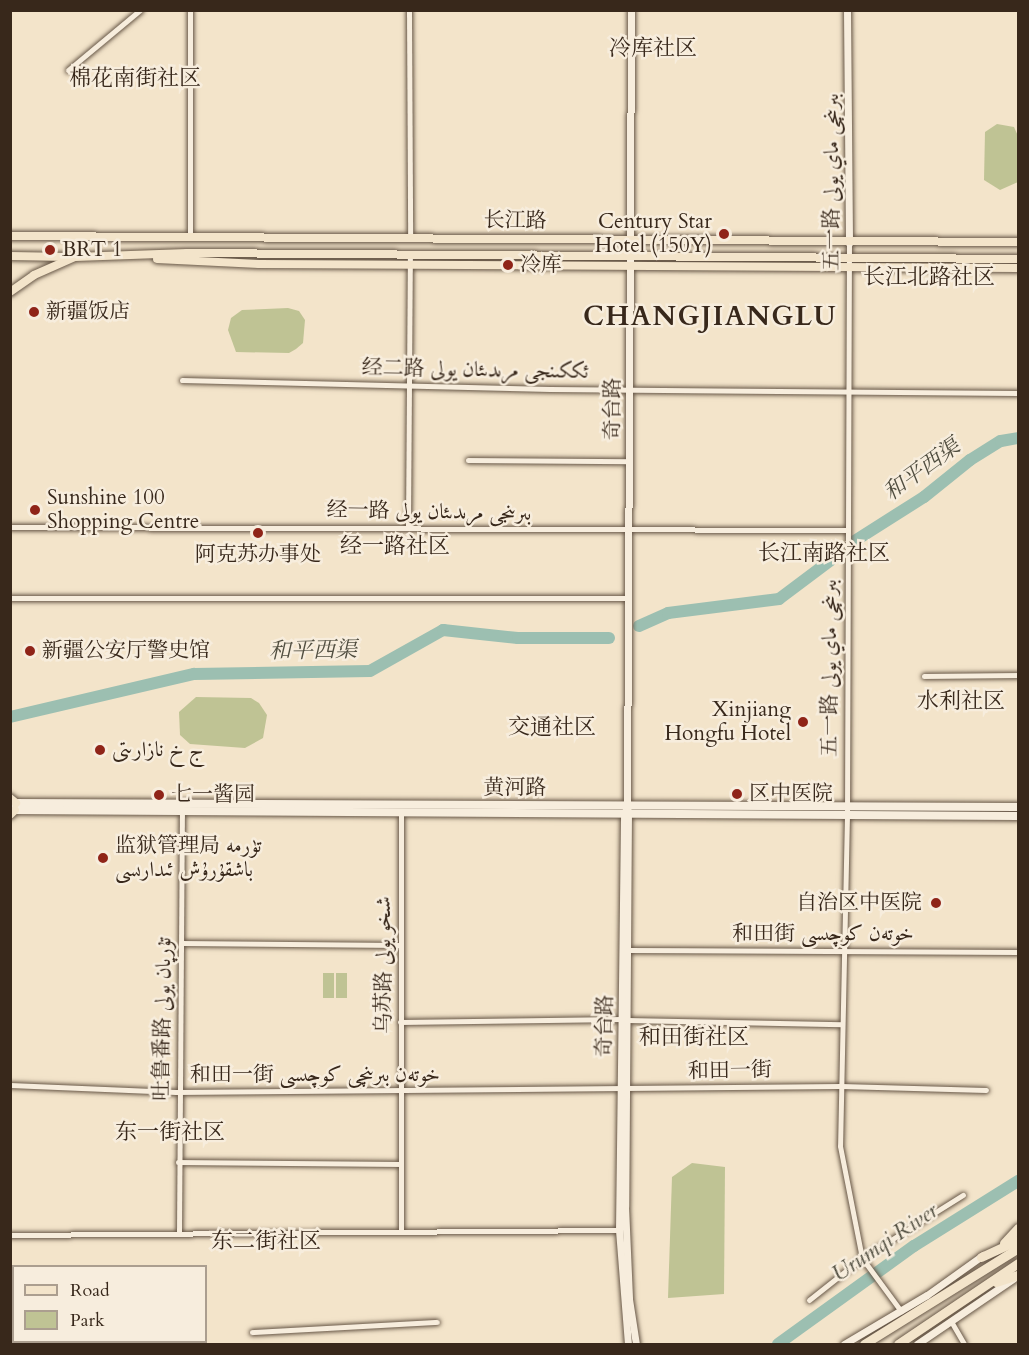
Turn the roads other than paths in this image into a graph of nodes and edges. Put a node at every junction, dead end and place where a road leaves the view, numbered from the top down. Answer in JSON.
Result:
{"nodes":[{"id":1,"x":140,"y":10,"type":"edge"},
{"id":2,"x":190,"y":10,"type":"edge"},
{"id":3,"x":409,"y":10,"type":"edge"},
{"id":4,"x":631,"y":10,"type":"edge"},
{"id":5,"x":847,"y":10,"type":"edge"},
{"id":6,"x":68,"y":70,"type":"dead end"},
{"id":7,"x":10,"y":236,"type":"edge"},
{"id":8,"x":410,"y":237,"type":"junction"},
{"id":9,"x":190,"y":238,"type":"junction"},
{"id":10,"x":1018,"y":242,"type":"edge"},
{"id":11,"x":631,"y":243,"type":"junction"},
{"id":12,"x":849,"y":243,"type":"junction"},
{"id":13,"x":410,"y":252,"type":"junction"},
{"id":14,"x":10,"y":256,"type":"edge"},
{"id":15,"x":75,"y":257,"type":"junction"},
{"id":16,"x":142,"y":257,"type":"junction"},
{"id":17,"x":849,"y":257,"type":"junction"},
{"id":18,"x":1018,"y":259,"type":"edge"},
{"id":19,"x":631,"y":261,"type":"junction"},
{"id":20,"x":411,"y":264,"type":"junction"},
{"id":21,"x":849,"y":267,"type":"junction"},
{"id":22,"x":1018,"y":268,"type":"edge"},
{"id":23,"x":10,"y":292,"type":"edge"},
{"id":24,"x":182,"y":380,"type":"dead end"},
{"id":25,"x":410,"y":387,"type":"junction"},
{"id":26,"x":629,"y":390,"type":"junction"},
{"id":27,"x":849,"y":391,"type":"junction"},
{"id":28,"x":1018,"y":393,"type":"edge"},
{"id":29,"x":468,"y":460,"type":"dead end"},
{"id":30,"x":629,"y":461,"type":"junction"},
{"id":31,"x":10,"y":527,"type":"edge"},
{"id":32,"x":408,"y":527,"type":"junction"},
{"id":33,"x":847,"y":530,"type":"junction"},
{"id":34,"x":628,"y":531,"type":"junction"},
{"id":35,"x":10,"y":598,"type":"edge"},
{"id":36,"x":628,"y":598,"type":"junction"},
{"id":37,"x":1018,"y":675,"type":"edge"},
{"id":38,"x":924,"y":676,"type":"dead end"},
{"id":39,"x":12,"y":807,"type":"edge"},
{"id":40,"x":1018,"y":807,"type":"edge"},
{"id":41,"x":182,"y":808,"type":"junction"},
{"id":42,"x":401,"y":809,"type":"junction"},
{"id":43,"x":627,"y":811,"type":"junction"},
{"id":44,"x":847,"y":811,"type":"junction"},
{"id":45,"x":1018,"y":816,"type":"edge"},
{"id":46,"x":180,"y":944,"type":"junction"},
{"id":47,"x":400,"y":945,"type":"junction"},
{"id":48,"x":628,"y":950,"type":"junction"},
{"id":49,"x":843,"y":951,"type":"junction"},
{"id":50,"x":1018,"y":952,"type":"edge"},
{"id":51,"x":624,"y":1020,"type":"junction"},
{"id":52,"x":400,"y":1023,"type":"junction"},
{"id":53,"x":842,"y":1024,"type":"junction"},
{"id":54,"x":10,"y":1085,"type":"edge"},
{"id":55,"x":842,"y":1086,"type":"junction"},
{"id":56,"x":623,"y":1089,"type":"junction"},
{"id":57,"x":986,"y":1090,"type":"dead end"},
{"id":58,"x":400,"y":1091,"type":"junction"},
{"id":59,"x":179,"y":1092,"type":"junction"},
{"id":60,"x":178,"y":1162,"type":"junction"},
{"id":61,"x":400,"y":1164,"type":"junction"},
{"id":62,"x":963,"y":1195,"type":"dead end"},
{"id":63,"x":1018,"y":1228,"type":"edge"},
{"id":64,"x":619,"y":1230,"type":"junction"},
{"id":65,"x":401,"y":1232,"type":"junction"},
{"id":66,"x":1018,"y":1233,"type":"edge"},
{"id":67,"x":179,"y":1234,"type":"junction"},
{"id":68,"x":10,"y":1235,"type":"edge"},
{"id":69,"x":1018,"y":1240,"type":"edge"},
{"id":70,"x":1004,"y":1242,"type":"junction"},
{"id":71,"x":1018,"y":1248,"type":"edge"},
{"id":72,"x":981,"y":1257,"type":"junction"},
{"id":73,"x":862,"y":1258,"type":"junction"},
{"id":74,"x":1018,"y":1263,"type":"edge"},
{"id":75,"x":1018,"y":1275,"type":"edge"},
{"id":76,"x":985,"y":1285,"type":"junction"},
{"id":77,"x":809,"y":1300,"type":"dead end"},
{"id":78,"x":901,"y":1311,"type":"junction"},
{"id":79,"x":437,"y":1322,"type":"dead end"},
{"id":80,"x":952,"y":1323,"type":"junction"},
{"id":81,"x":252,"y":1332,"type":"dead end"},
{"id":82,"x":628,"y":1344,"type":"edge"},
{"id":83,"x":636,"y":1344,"type":"edge"},
{"id":84,"x":844,"y":1344,"type":"edge"},
{"id":85,"x":864,"y":1344,"type":"edge"},
{"id":86,"x":898,"y":1344,"type":"edge"},
{"id":87,"x":917,"y":1344,"type":"edge"},
{"id":88,"x":964,"y":1344,"type":"edge"}],
"edges":[{"from":1,"to":6,"type":"street"},
{"from":2,"to":9,"type":"street"},
{"from":3,"to":8,"type":"street"},
{"from":4,"to":11,"type":"street","name":"奇台路"},
{"from":5,"to":12,"type":"street","name":"五一路 بىرىنچى ماي يولى"},
{"from":7,"to":9,"type":"main road","name":"长江路"},
{"from":8,"to":9,"type":"main road","name":"长江路"},
{"from":8,"to":11,"type":"main road","name":"长江路"},
{"from":10,"to":12,"type":"main road","name":"长江路"},
{"from":11,"to":12,"type":"main road","name":"长江路"},
{"from":11,"to":19,"type":"street","name":"奇台路"},
{"from":12,"to":17,"type":"street","name":"五一路 بىرىنچى ماي يولى"},
{"from":13,"to":16,"type":"main road","name":"长江路"},
{"from":13,"to":19,"type":"main road","name":"长江路"},
{"from":13,"to":20,"type":"street"},
{"from":14,"to":15,"type":"main road"},
{"from":15,"to":16,"type":"main road","name":"长江路"},
{"from":15,"to":23,"type":"main road","name":"长江路"},
{"from":16,"to":20,"type":"main road"},
{"from":17,"to":18,"type":"main road","name":"长江路"},
{"from":17,"to":19,"type":"main road","name":"长江路"},
{"from":17,"to":21,"type":"street","name":"五一路 بىرىنچى ماي يولى"},
{"from":19,"to":20,"type":"main road"},
{"from":19,"to":21,"type":"main road"},
{"from":19,"to":26,"type":"street","name":"奇台路"},
{"from":20,"to":25,"type":"street"},
{"from":21,"to":22,"type":"main road"},
{"from":21,"to":27,"type":"street","name":"五一路 بىرىنچى ماي يولى"},
{"from":24,"to":25,"type":"street","name":"经二路 ئككىنجى مرىدىئان يولى"},
{"from":25,"to":26,"type":"street","name":"经二路 ئككىنجى مرىدىئان يولى"},
{"from":25,"to":32,"type":"street"},
{"from":26,"to":27,"type":"street","name":"经二路 ئككىنجى مرىدىئان يولى"},
{"from":26,"to":30,"type":"street","name":"奇台路"},
{"from":27,"to":28,"type":"street","name":"经二路 ئككىنجى مرىدىئان يولى"},
{"from":27,"to":33,"type":"street","name":"五一路 بىرىنچى ماي يولى"},
{"from":29,"to":30,"type":"street"},
{"from":30,"to":34,"type":"street","name":"奇台路"},
{"from":31,"to":32,"type":"street","name":"经一路 بىرىنجى مرىدىئان يولى"},
{"from":32,"to":34,"type":"street","name":"经一路 بىرىنجى مرىدىئان يولى"},
{"from":33,"to":34,"type":"street","name":"经一路 بىرىنجى مرىدىئان يولى"},
{"from":33,"to":44,"type":"street","name":"五一路 بىرىنچى ماي يولى"},
{"from":34,"to":36,"type":"street","name":"奇台路"},
{"from":35,"to":36,"type":"street"},
{"from":36,"to":43,"type":"street","name":"奇台路"},
{"from":37,"to":38,"type":"street"},
{"from":39,"to":41,"type":"main road","name":"黄河路"},
{"from":40,"to":44,"type":"main road","name":"黄河路"},
{"from":41,"to":42,"type":"main road","name":"黄河路"},
{"from":41,"to":46,"type":"street","name":"吐鲁番路 تۇرپان يولى"},
{"from":42,"to":43,"type":"main road","name":"黄河路"},
{"from":42,"to":47,"type":"street","name":"乌苏路 شىخو يولى"},
{"from":43,"to":44,"type":"main road","name":"黄河路"},
{"from":43,"to":48,"type":"street","name":"奇台路"},
{"from":43,"to":51,"type":"street","name":"奇台路"},
{"from":44,"to":45,"type":"main road","name":"黄河路"},
{"from":44,"to":49,"type":"street","name":"五一路 بىرىنچى ماي يولى"},
{"from":46,"to":47,"type":"street"},
{"from":46,"to":59,"type":"street","name":"吐鲁番路 تۇرپان يولى"},
{"from":47,"to":52,"type":"street","name":"乌苏路 شىخو يولى"},
{"from":48,"to":49,"type":"street","name":"和田街 خوتەن كوچىسى"},
{"from":48,"to":51,"type":"street","name":"奇台路"},
{"from":49,"to":50,"type":"street","name":"和田街 خوتەن كوچىسى"},
{"from":49,"to":53,"type":"street","name":"五一路 بىرىنچى ماي يولى"},
{"from":51,"to":52,"type":"street"},
{"from":51,"to":53,"type":"street"},
{"from":51,"to":56,"type":"street","name":"奇台路"},
{"from":52,"to":58,"type":"street","name":"乌苏路 شىخو يولى"},
{"from":53,"to":55,"type":"street","name":"五一路 بىرىنچى ماي يولى"},
{"from":54,"to":59,"type":"street","name":"和田一街 خوتەن بىرىنچى كوچىسى"},
{"from":55,"to":56,"type":"street","name":"和田一街"},
{"from":55,"to":57,"type":"street","name":"和田一街"},
{"from":55,"to":73,"type":"street","name":"五一路 بىرىنچى ماي يولى"},
{"from":56,"to":58,"type":"street","name":"和田一街 خوتەن بىرىنچى كوچىسى"},
{"from":56,"to":64,"type":"street","name":"奇台路"},
{"from":56,"to":83,"type":"street","name":"奇台路"},
{"from":58,"to":59,"type":"street","name":"和田一街 خوتەن بىرىنچى كوچىسى"},
{"from":58,"to":61,"type":"street","name":"乌苏路 شىخو يولى"},
{"from":59,"to":60,"type":"street","name":"吐鲁番路 تۇرپان يولى"},
{"from":60,"to":61,"type":"street"},
{"from":60,"to":67,"type":"street","name":"吐鲁番路 تۇرپان يولى"},
{"from":61,"to":65,"type":"street","name":"乌苏路 شىخو يولى"},
{"from":62,"to":73,"type":"street"},
{"from":63,"to":70,"type":"highway"},
{"from":64,"to":65,"type":"street"},
{"from":64,"to":82,"type":"street","name":"奇台路"},
{"from":65,"to":67,"type":"street"},
{"from":66,"to":70,"type":"street"},
{"from":67,"to":68,"type":"street"},
{"from":69,"to":72,"type":"highway"},
{"from":70,"to":72,"type":"street"},
{"from":71,"to":85,"type":"highway"},
{"from":72,"to":78,"type":"street"},
{"from":73,"to":77,"type":"street"},
{"from":73,"to":78,"type":"street","name":"五一路 بىرىنچى ماي يولى"},
{"from":74,"to":76,"type":"highway"},
{"from":75,"to":76,"type":"highway"},
{"from":75,"to":80,"type":"street"},
{"from":76,"to":86,"type":"highway"},
{"from":78,"to":84,"type":"street"},
{"from":79,"to":81,"type":"street"},
{"from":80,"to":87,"type":"street"},
{"from":80,"to":88,"type":"street"}]}
